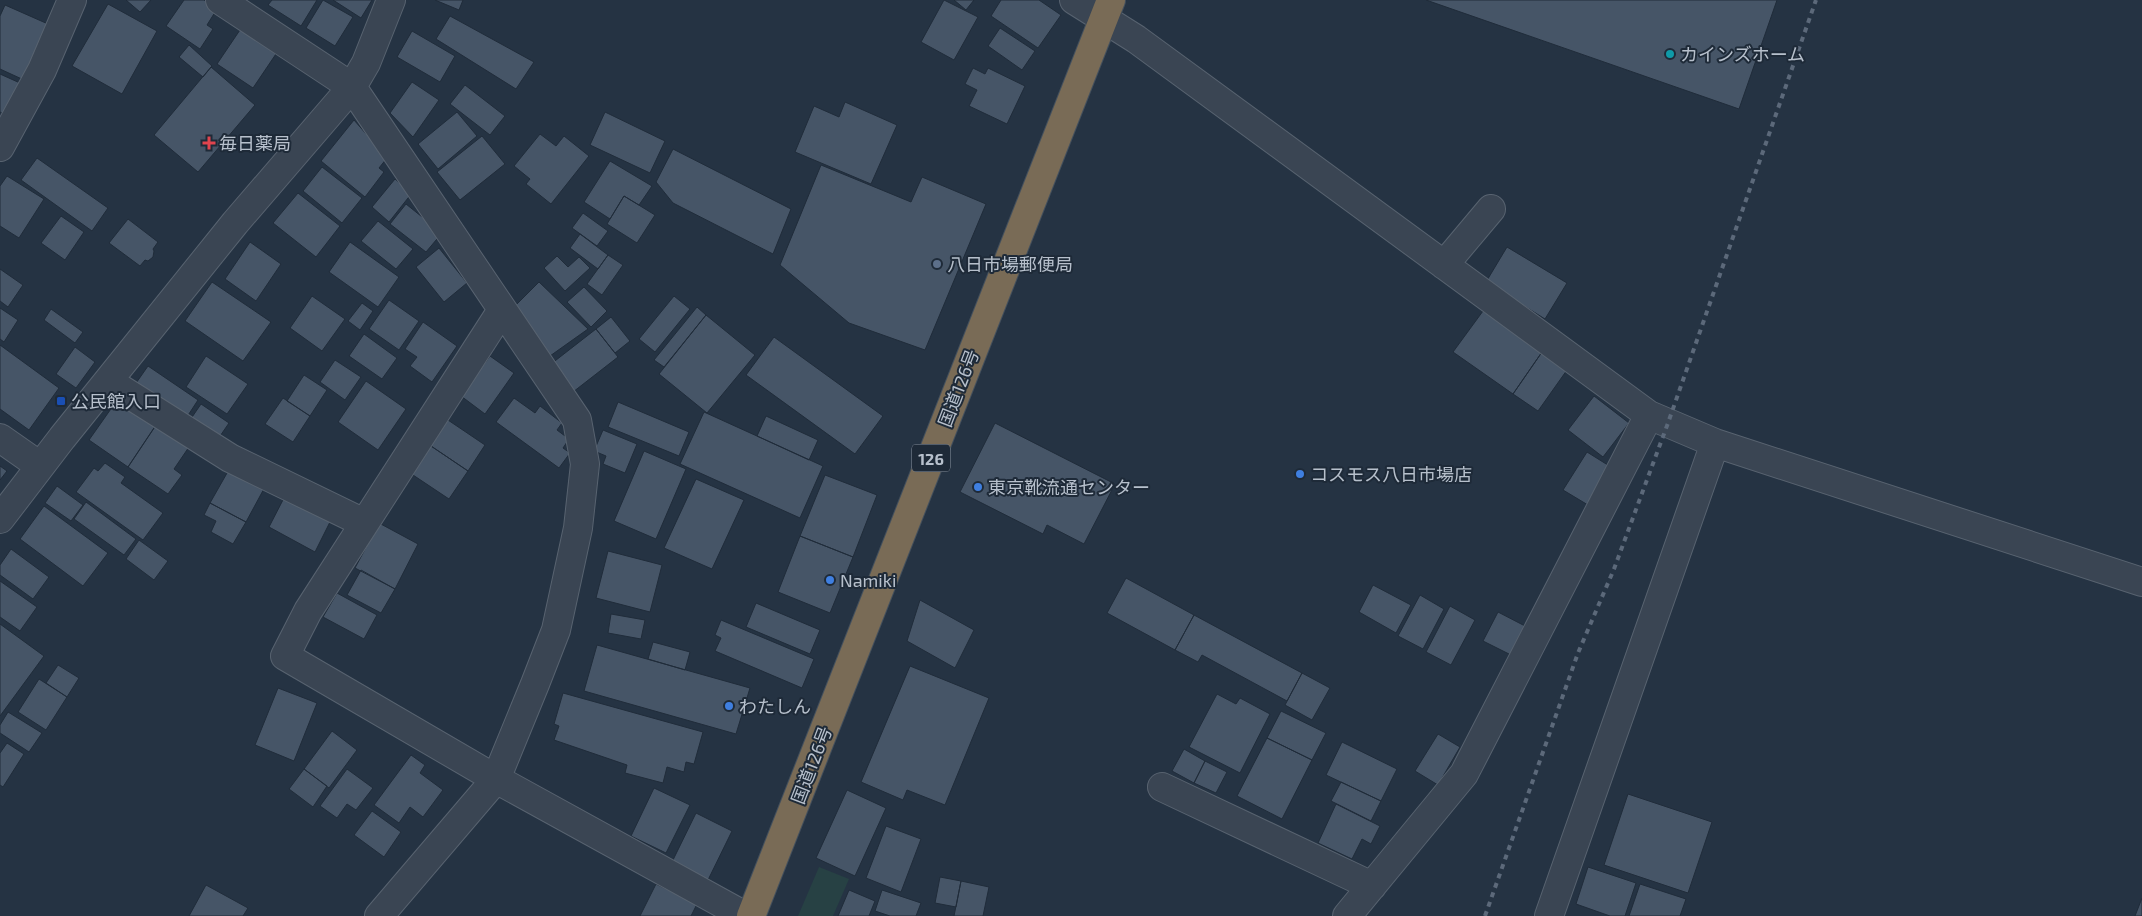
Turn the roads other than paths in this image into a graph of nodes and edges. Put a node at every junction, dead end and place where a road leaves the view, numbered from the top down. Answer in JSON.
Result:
{"nodes":[{"id":1,"x":72,"y":0,"type":"edge"},
{"id":2,"x":220,"y":0,"type":"edge"},
{"id":3,"x":391,"y":0,"type":"edge"},
{"id":4,"x":1074,"y":0,"type":"edge"},
{"id":5,"x":1107,"y":9,"type":"edge"},
{"id":6,"x":352,"y":87,"type":"junction"},
{"id":7,"x":0,"y":147,"type":"edge"},
{"id":8,"x":1491,"y":209,"type":"dead end"},
{"id":9,"x":1444,"y":265,"type":"junction"},
{"id":10,"x":502,"y":310,"type":"junction"},
{"id":11,"x":108,"y":381,"type":"junction"},
{"id":12,"x":1649,"y":415,"type":"junction"},
{"id":13,"x":0,"y":438,"type":"edge"},
{"id":14,"x":1715,"y":443,"type":"junction"},
{"id":15,"x":40,"y":466,"type":"junction"},
{"id":16,"x":0,"y":519,"type":"edge"},
{"id":17,"x":364,"y":523,"type":"junction"},
{"id":18,"x":2142,"y":582,"type":"edge"},
{"id":19,"x":496,"y":779,"type":"junction"},
{"id":20,"x":1162,"y":787,"type":"dead end"},
{"id":21,"x":1372,"y":886,"type":"junction"},
{"id":22,"x":378,"y":916,"type":"edge"},
{"id":23,"x":745,"y":916,"type":"edge"},
{"id":24,"x":751,"y":916,"type":"edge"},
{"id":25,"x":1347,"y":916,"type":"edge"},
{"id":26,"x":1549,"y":916,"type":"edge"}],
"edges":[{"from":1,"to":7,"type":"street"},
{"from":2,"to":6,"type":"street"},
{"from":3,"to":6,"type":"street"},
{"from":4,"to":5,"type":"street"},
{"from":5,"to":9,"type":"street"},
{"from":5,"to":24,"type":"highway","name":"国道126号","number":"126"},
{"from":6,"to":10,"type":"street"},
{"from":6,"to":11,"type":"street"},
{"from":8,"to":9,"type":"street"},
{"from":9,"to":12,"type":"street"},
{"from":10,"to":17,"type":"street"},
{"from":10,"to":19,"type":"street"},
{"from":11,"to":15,"type":"street"},
{"from":11,"to":17,"type":"street"},
{"from":12,"to":14,"type":"street"},
{"from":12,"to":21,"type":"street"},
{"from":13,"to":15,"type":"street"},
{"from":14,"to":18,"type":"street"},
{"from":14,"to":26,"type":"street"},
{"from":15,"to":16,"type":"street"},
{"from":17,"to":19,"type":"street"},
{"from":19,"to":22,"type":"street"},
{"from":19,"to":23,"type":"street"},
{"from":20,"to":21,"type":"street"},
{"from":21,"to":25,"type":"street"}]}
